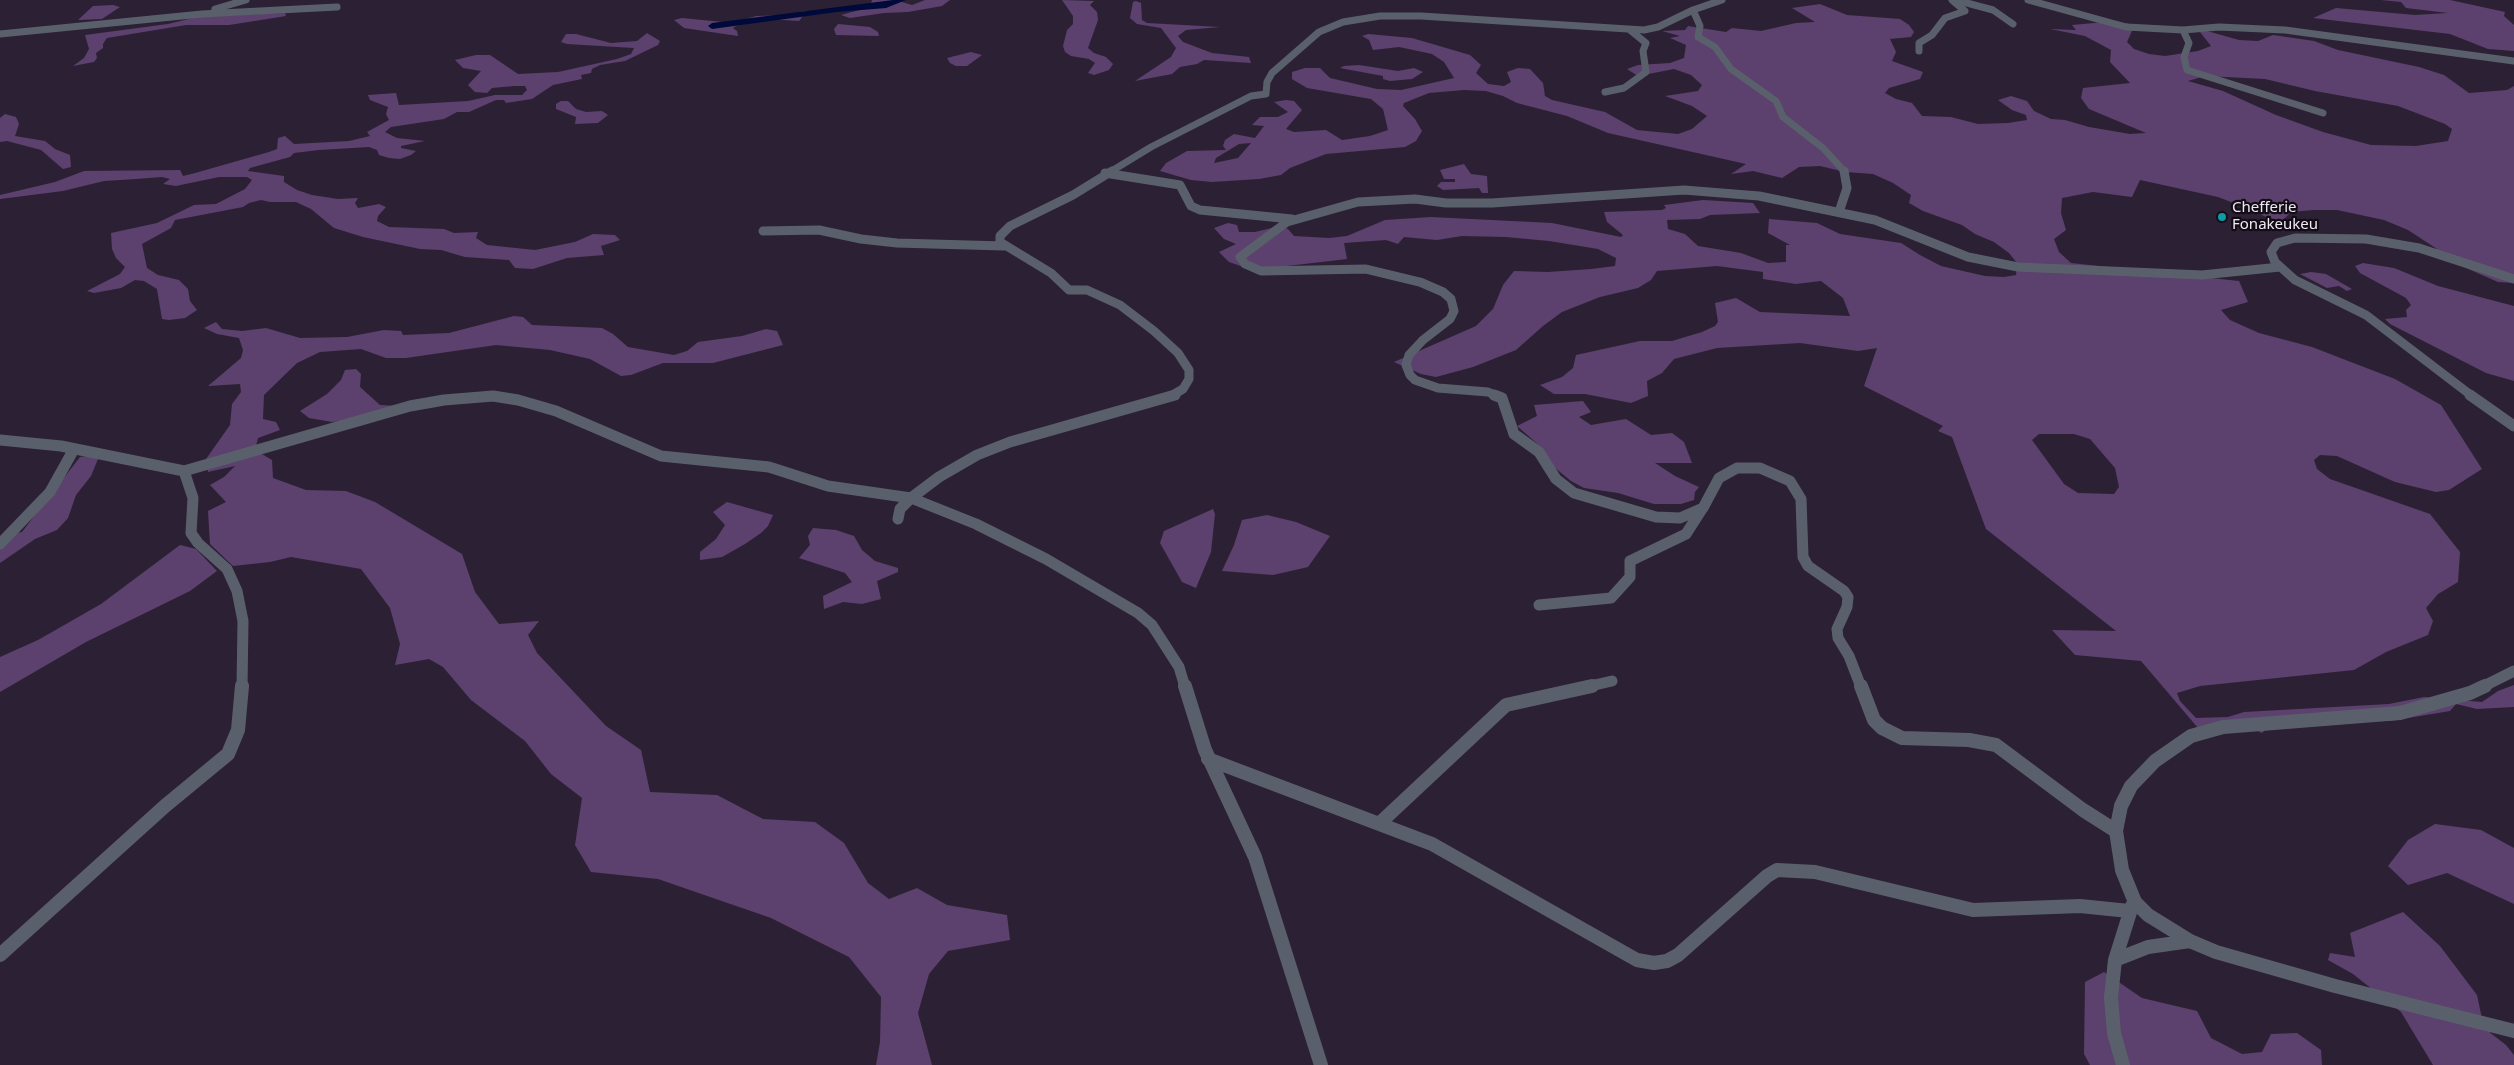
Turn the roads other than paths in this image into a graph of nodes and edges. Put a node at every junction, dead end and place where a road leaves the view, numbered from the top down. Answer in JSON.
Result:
{"nodes":[{"id":1,"x":246,"y":0,"type":"edge"},
{"id":2,"x":1722,"y":0,"type":"edge"},
{"id":3,"x":1953,"y":0,"type":"edge"},
{"id":4,"x":2028,"y":0,"type":"edge"},
{"id":5,"x":337,"y":7,"type":"dead end"},
{"id":6,"x":1693,"y":10,"type":"junction"},
{"id":7,"x":202,"y":14,"type":"junction"},
{"id":8,"x":2013,"y":24,"type":"dead end"},
{"id":9,"x":1630,"y":30,"type":"junction"},
{"id":10,"x":2182,"y":30,"type":"junction"},
{"id":11,"x":0,"y":34,"type":"edge"},
{"id":12,"x":1919,"y":51,"type":"dead end"},
{"id":13,"x":2514,"y":62,"type":"edge"},
{"id":14,"x":1605,"y":92,"type":"dead end"},
{"id":15,"x":2323,"y":112,"type":"dead end"},
{"id":16,"x":1105,"y":173,"type":"junction"},
{"id":17,"x":1839,"y":212,"type":"junction"},
{"id":18,"x":1274,"y":218,"type":"junction"},
{"id":19,"x":1293,"y":220,"type":"junction"},
{"id":20,"x":1281,"y":225,"type":"junction"},
{"id":21,"x":763,"y":231,"type":"dead end"},
{"id":22,"x":1004,"y":246,"type":"junction"},
{"id":23,"x":2280,"y":268,"type":"junction"},
{"id":24,"x":2514,"y":279,"type":"edge"},
{"id":25,"x":2514,"y":426,"type":"edge"},
{"id":26,"x":0,"y":440,"type":"edge"},
{"id":27,"x":74,"y":449,"type":"junction"},
{"id":28,"x":184,"y":471,"type":"junction"},
{"id":29,"x":911,"y":498,"type":"junction"},
{"id":30,"x":1703,"y":508,"type":"junction"},
{"id":31,"x":898,"y":519,"type":"dead end"},
{"id":32,"x":0,"y":544,"type":"edge"},
{"id":33,"x":1539,"y":605,"type":"dead end"},
{"id":34,"x":2514,"y":671,"type":"edge"},
{"id":35,"x":1612,"y":681,"type":"dead end"},
{"id":36,"x":1208,"y":759,"type":"junction"},
{"id":37,"x":1381,"y":822,"type":"junction"},
{"id":38,"x":2116,"y":831,"type":"junction"},
{"id":39,"x":2132,"y":906,"type":"junction"},
{"id":40,"x":2190,"y":941,"type":"junction"},
{"id":41,"x":0,"y":955,"type":"edge"},
{"id":42,"x":2116,"y":960,"type":"junction"},
{"id":43,"x":2514,"y":1031,"type":"edge"},
{"id":44,"x":1321,"y":1065,"type":"edge"},
{"id":45,"x":2123,"y":1065,"type":"edge"}],
"edges":[{"from":1,"to":7,"type":"street"},
{"from":2,"to":6,"type":"street"},
{"from":3,"to":8,"type":"street"},
{"from":3,"to":12,"type":"street"},
{"from":4,"to":10,"type":"street"},
{"from":5,"to":7,"type":"street"},
{"from":6,"to":9,"type":"street"},
{"from":6,"to":17,"type":"street"},
{"from":7,"to":11,"type":"street"},
{"from":9,"to":14,"type":"street"},
{"from":9,"to":16,"type":"street"},
{"from":10,"to":13,"type":"street"},
{"from":10,"to":15,"type":"street"},
{"from":16,"to":18,"type":"street"},
{"from":16,"to":22,"type":"street"},
{"from":17,"to":19,"type":"street"},
{"from":17,"to":23,"type":"street"},
{"from":18,"to":19,"type":"street"},
{"from":18,"to":20,"type":"street"},
{"from":19,"to":20,"type":"street"},
{"from":20,"to":30,"type":"street"},
{"from":21,"to":22,"type":"street"},
{"from":22,"to":29,"type":"street"},
{"from":23,"to":24,"type":"street"},
{"from":23,"to":25,"type":"street"},
{"from":26,"to":27,"type":"street"},
{"from":27,"to":28,"type":"street"},
{"from":27,"to":32,"type":"street"},
{"from":28,"to":29,"type":"street"},
{"from":28,"to":41,"type":"street"},
{"from":29,"to":31,"type":"street"},
{"from":29,"to":36,"type":"street"},
{"from":30,"to":33,"type":"street"},
{"from":30,"to":38,"type":"street"},
{"from":34,"to":38,"type":"street"},
{"from":35,"to":37,"type":"street"},
{"from":36,"to":37,"type":"street"},
{"from":36,"to":44,"type":"street"},
{"from":37,"to":39,"type":"street"},
{"from":38,"to":39,"type":"street"},
{"from":39,"to":40,"type":"street"},
{"from":39,"to":42,"type":"street"},
{"from":40,"to":42,"type":"street"},
{"from":40,"to":43,"type":"street"},
{"from":42,"to":45,"type":"street"}]}
